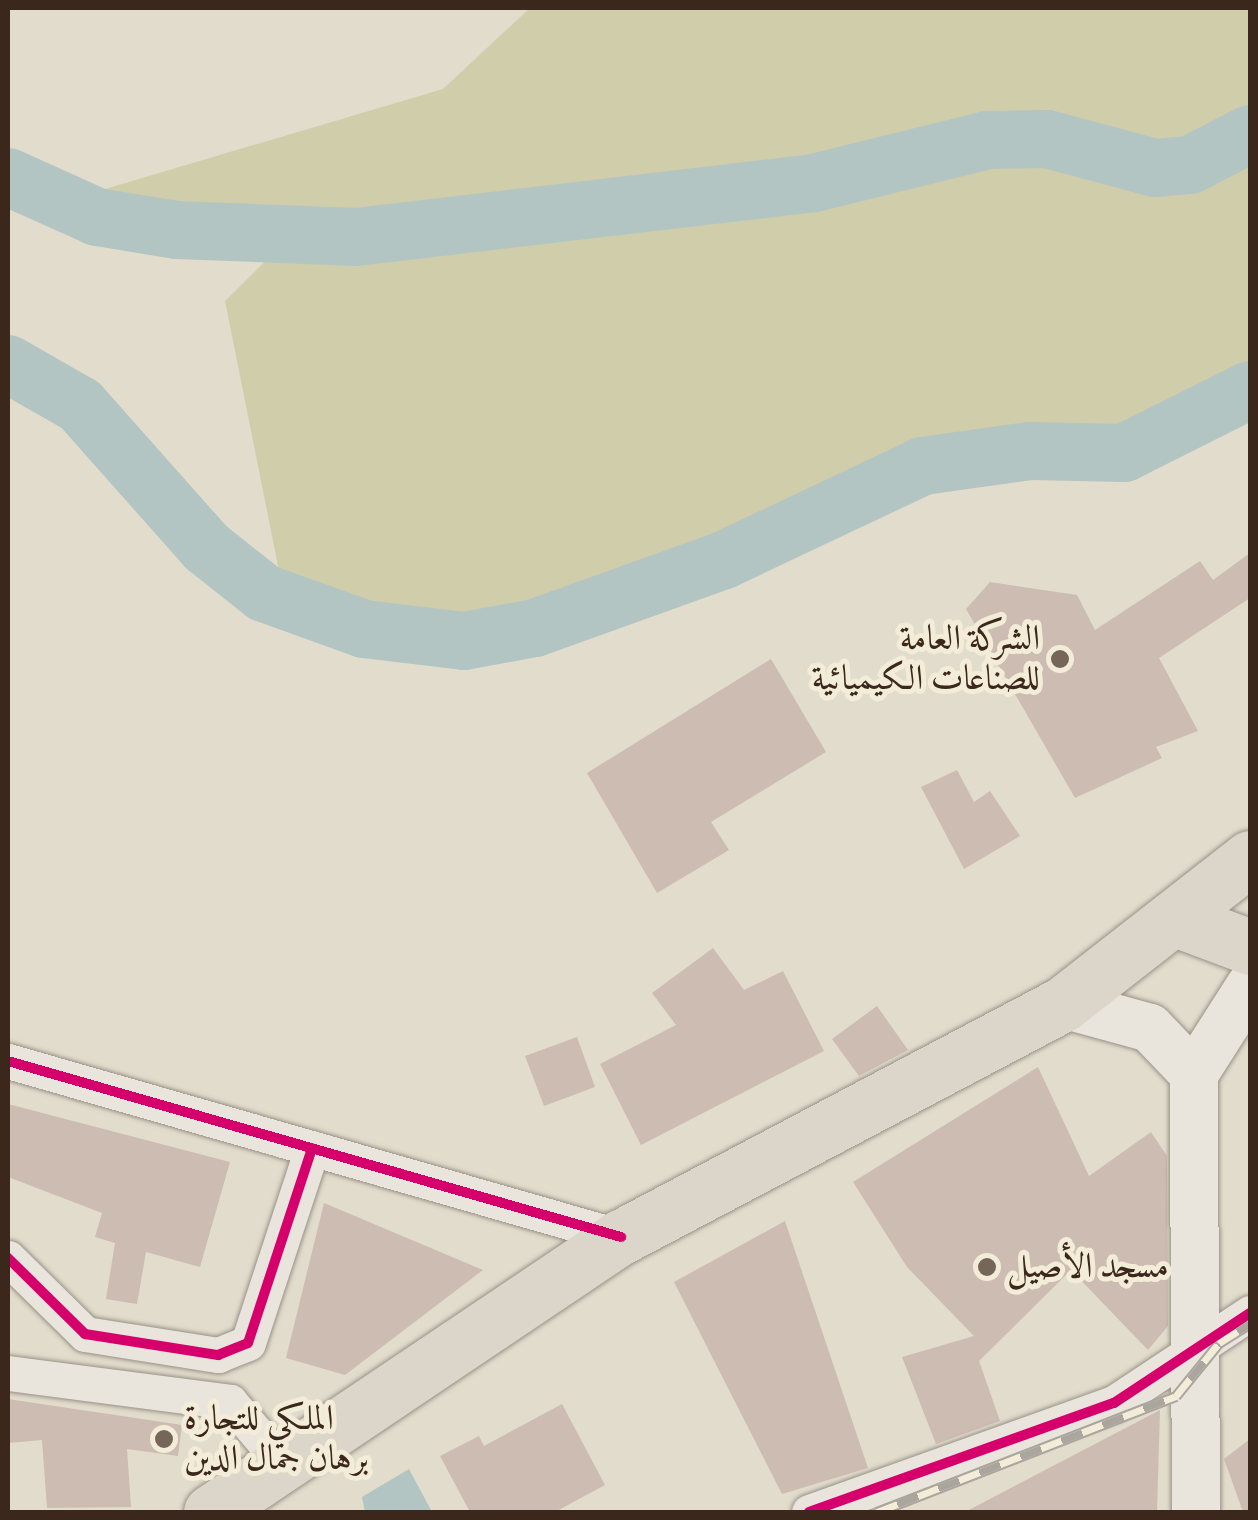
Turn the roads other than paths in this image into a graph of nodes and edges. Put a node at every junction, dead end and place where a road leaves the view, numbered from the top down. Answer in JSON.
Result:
{"nodes":[{"id":1,"x":1250,"y":858,"type":"edge"},
{"id":2,"x":1178,"y":920,"type":"junction"},
{"id":3,"x":1250,"y":947,"type":"edge"},
{"id":4,"x":1250,"y":986,"type":"edge"},
{"id":5,"x":1063,"y":1004,"type":"junction"},
{"id":6,"x":8,"y":1061,"type":"edge"},
{"id":7,"x":1194,"y":1074,"type":"junction"},
{"id":8,"x":312,"y":1148,"type":"junction"},
{"id":9,"x":621,"y":1238,"type":"junction"},
{"id":10,"x":8,"y":1258,"type":"edge"},
{"id":11,"x":1250,"y":1313,"type":"edge"},
{"id":12,"x":1195,"y":1345,"type":"junction"},
{"id":13,"x":8,"y":1373,"type":"edge"},
{"id":14,"x":283,"y":1464,"type":"junction"},
{"id":15,"x":211,"y":1512,"type":"edge"},
{"id":16,"x":808,"y":1512,"type":"edge"},
{"id":17,"x":1196,"y":1512,"type":"edge"}],
"edges":[{"from":1,"to":2,"type":"main road"},
{"from":2,"to":3,"type":"main road"},
{"from":2,"to":5,"type":"main road"},
{"from":4,"to":7,"type":"main road"},
{"from":5,"to":7,"type":"main road"},
{"from":5,"to":9,"type":"main road"},
{"from":6,"to":8,"type":"street"},
{"from":7,"to":12,"type":"main road"},
{"from":8,"to":9,"type":"street"},
{"from":8,"to":10,"type":"street"},
{"from":9,"to":14,"type":"main road"},
{"from":11,"to":12,"type":"street"},
{"from":12,"to":16,"type":"street"},
{"from":12,"to":17,"type":"main road"},
{"from":13,"to":14,"type":"street"},
{"from":14,"to":15,"type":"main road"}]}
